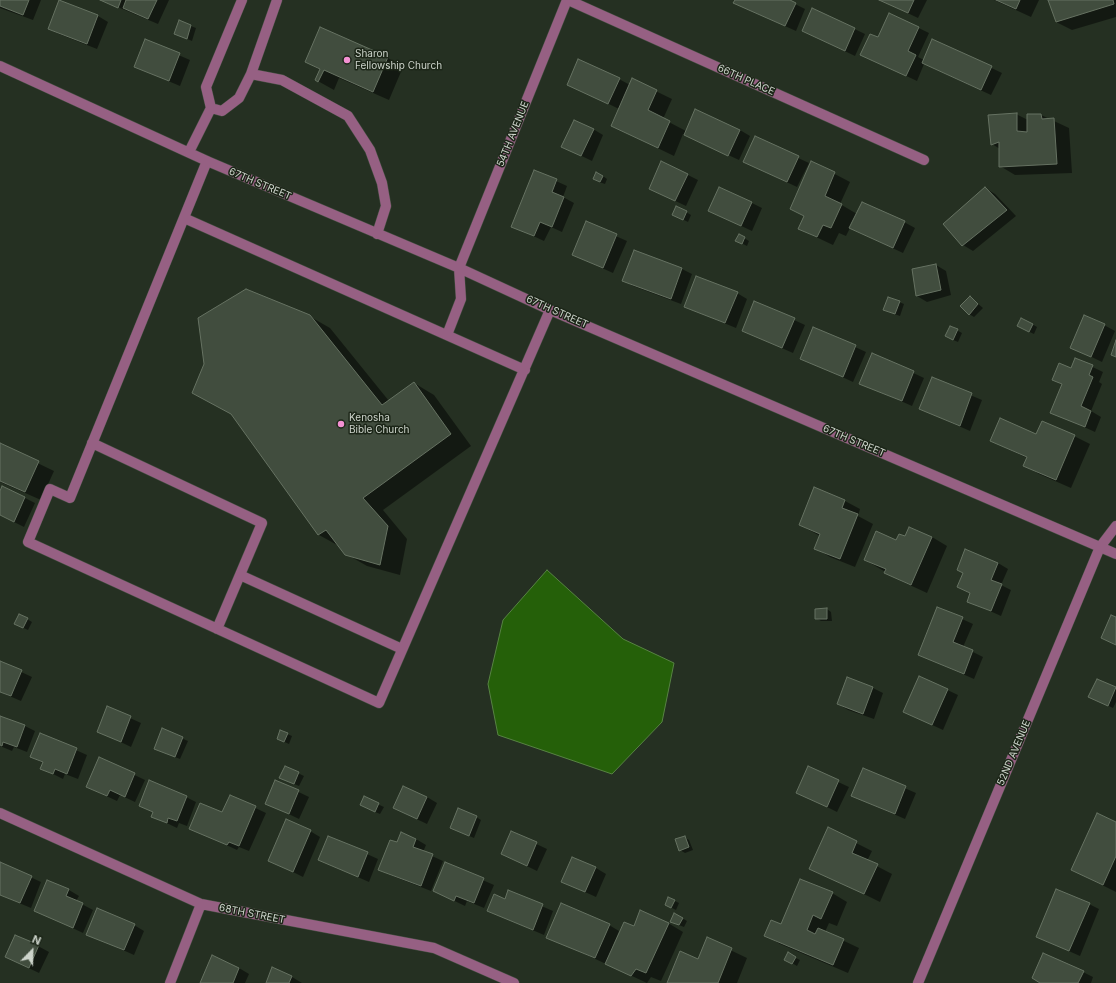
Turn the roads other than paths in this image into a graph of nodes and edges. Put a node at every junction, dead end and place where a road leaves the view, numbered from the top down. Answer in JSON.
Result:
{"nodes":[{"id":1,"x":242,"y":0,"type":"edge"},
{"id":2,"x":277,"y":0,"type":"edge"},
{"id":3,"x":568,"y":0,"type":"edge"},
{"id":4,"x":0,"y":66,"type":"edge"},
{"id":5,"x":251,"y":74,"type":"junction"},
{"id":6,"x":211,"y":108,"type":"junction"},
{"id":7,"x":189,"y":152,"type":"junction"},
{"id":8,"x":924,"y":160,"type":"dead end"},
{"id":9,"x":207,"y":161,"type":"junction"},
{"id":10,"x":184,"y":218,"type":"junction"},
{"id":11,"x":377,"y":234,"type":"junction"},
{"id":12,"x":459,"y":268,"type":"junction"},
{"id":13,"x":550,"y":310,"type":"junction"},
{"id":14,"x":447,"y":335,"type":"junction"},
{"id":15,"x":525,"y":370,"type":"junction"},
{"id":16,"x":92,"y":443,"type":"junction"},
{"id":17,"x":1116,"y":526,"type":"edge"},
{"id":18,"x":1100,"y":547,"type":"junction"},
{"id":19,"x":1116,"y":554,"type":"edge"},
{"id":20,"x":240,"y":575,"type":"junction"},
{"id":21,"x":217,"y":628,"type":"junction"},
{"id":22,"x":402,"y":649,"type":"junction"},
{"id":23,"x":0,"y":813,"type":"edge"},
{"id":24,"x":201,"y":904,"type":"junction"},
{"id":25,"x":170,"y":983,"type":"edge"},
{"id":26,"x":514,"y":983,"type":"edge"},
{"id":27,"x":918,"y":983,"type":"edge"}],
"edges":[{"from":1,"to":6,"type":"street"},
{"from":2,"to":5,"type":"street"},
{"from":3,"to":8,"type":"street","name":"66TH PLACE"},
{"from":3,"to":12,"type":"street","name":"54TH AVENUE"},
{"from":4,"to":7,"type":"street","name":"67TH STREET"},
{"from":5,"to":6,"type":"street"},
{"from":5,"to":11,"type":"street"},
{"from":6,"to":7,"type":"street"},
{"from":7,"to":9,"type":"street","name":"67TH STREET"},
{"from":9,"to":10,"type":"street"},
{"from":9,"to":11,"type":"street","name":"67TH STREET"},
{"from":10,"to":14,"type":"street"},
{"from":10,"to":16,"type":"street"},
{"from":11,"to":12,"type":"street","name":"67TH STREET"},
{"from":12,"to":13,"type":"street","name":"67TH STREET"},
{"from":12,"to":14,"type":"street"},
{"from":13,"to":15,"type":"street"},
{"from":13,"to":18,"type":"street","name":"67TH STREET"},
{"from":14,"to":15,"type":"street"},
{"from":15,"to":22,"type":"street"},
{"from":16,"to":20,"type":"street"},
{"from":16,"to":21,"type":"street"},
{"from":17,"to":18,"type":"street","name":"52ND AVENUE"},
{"from":18,"to":19,"type":"street","name":"67TH STREET"},
{"from":18,"to":27,"type":"street","name":"52ND AVENUE"},
{"from":20,"to":21,"type":"street"},
{"from":20,"to":22,"type":"street"},
{"from":21,"to":22,"type":"street"},
{"from":23,"to":24,"type":"street","name":"68TH STREET"},
{"from":24,"to":25,"type":"street"},
{"from":24,"to":26,"type":"street","name":"68TH STREET"}]}
